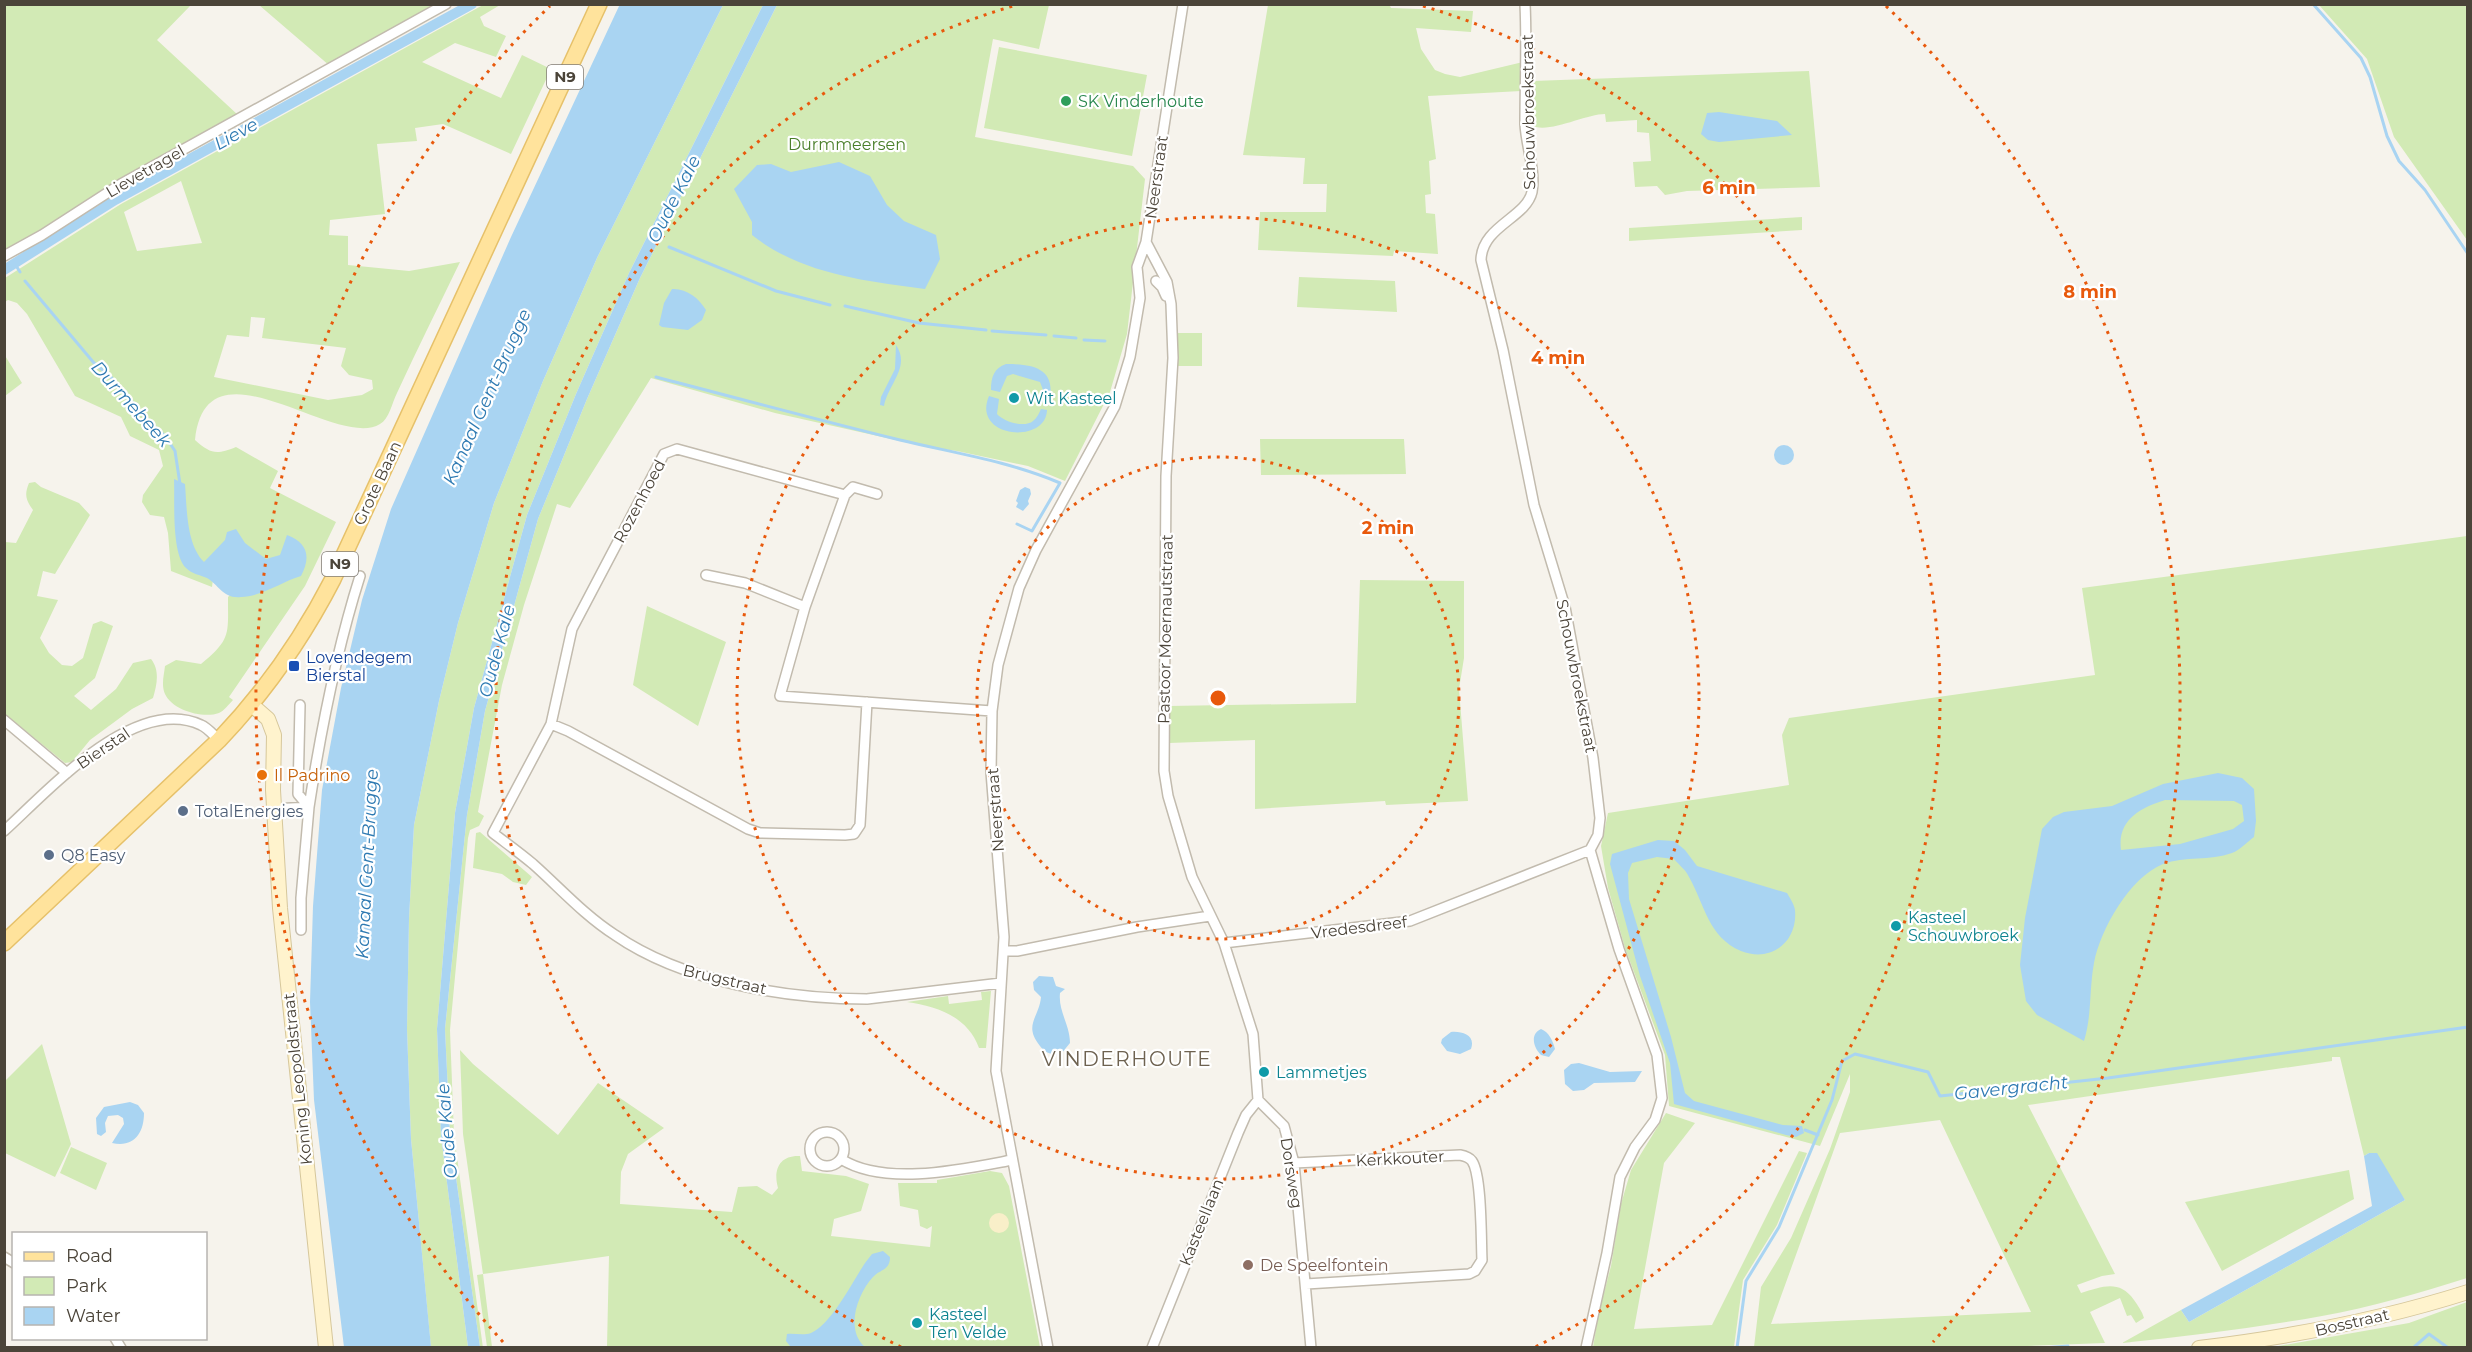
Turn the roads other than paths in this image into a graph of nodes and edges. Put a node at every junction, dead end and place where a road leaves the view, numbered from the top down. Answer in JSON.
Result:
{"nodes":[{"id":1,"x":446,"y":4,"type":"edge"},
{"id":2,"x":599,"y":4,"type":"edge"},
{"id":3,"x":1183,"y":4,"type":"edge"},
{"id":4,"x":1525,"y":4,"type":"edge"},
{"id":5,"x":1146,"y":242,"type":"junction"},
{"id":6,"x":4,"y":255,"type":"edge"},
{"id":7,"x":1154,"y":258,"type":"junction"},
{"id":8,"x":1141,"y":260,"type":"junction"},
{"id":9,"x":1161,"y":271,"type":"junction"},
{"id":10,"x":1148,"y":281,"type":"junction"},
{"id":11,"x":1171,"y":304,"type":"junction"},
{"id":12,"x":877,"y":494,"type":"dead end"},
{"id":13,"x":845,"y":495,"type":"junction"},
{"id":14,"x":706,"y":575,"type":"dead end"},
{"id":15,"x":360,"y":576,"type":"dead end"},
{"id":16,"x":805,"y":607,"type":"junction"},
{"id":17,"x":867,"y":702,"type":"junction"},
{"id":18,"x":252,"y":705,"type":"junction"},
{"id":19,"x":300,"y":705,"type":"dead end"},
{"id":20,"x":992,"y":711,"type":"junction"},
{"id":21,"x":4,"y":720,"type":"edge"},
{"id":22,"x":551,"y":724,"type":"junction"},
{"id":23,"x":219,"y":740,"type":"junction"},
{"id":24,"x":67,"y":773,"type":"junction"},
{"id":25,"x":309,"y":807,"type":"junction"},
{"id":26,"x":273,"y":809,"type":"junction"},
{"id":27,"x":4,"y":831,"type":"edge"},
{"id":28,"x":493,"y":833,"type":"joint"},
{"id":29,"x":1590,"y":850,"type":"junction"},
{"id":30,"x":1210,"y":916,"type":"junction"},
{"id":31,"x":301,"y":930,"type":"dead end"},
{"id":32,"x":4,"y":943,"type":"edge"},
{"id":33,"x":1224,"y":943,"type":"junction"},
{"id":34,"x":1004,"y":951,"type":"junction"},
{"id":35,"x":1001,"y":983,"type":"junction"},
{"id":36,"x":1258,"y":1100,"type":"junction"},
{"id":37,"x":842,"y":1159,"type":"dead end"},
{"id":38,"x":1012,"y":1160,"type":"junction"},
{"id":39,"x":1294,"y":1163,"type":"junction"},
{"id":40,"x":1306,"y":1284,"type":"junction"},
{"id":41,"x":2468,"y":1292,"type":"edge"},
{"id":42,"x":326,"y":1347,"type":"edge"},
{"id":43,"x":1048,"y":1347,"type":"edge"},
{"id":44,"x":1152,"y":1347,"type":"edge"},
{"id":45,"x":1311,"y":1347,"type":"edge"},
{"id":46,"x":1586,"y":1347,"type":"edge"},
{"id":47,"x":2199,"y":1347,"type":"edge"}],
"edges":[{"from":1,"to":6,"type":"street","name":"Lievetragel"},
{"from":2,"to":18,"type":"main road","name":"Grote Baan","number":"N9"},
{"from":3,"to":5,"type":"street","name":"Neerstraat"},
{"from":4,"to":29,"type":"street","name":"Schouwbroekstraat"},
{"from":5,"to":7,"type":"street","name":"Neerstraat"},
{"from":5,"to":8,"type":"street","name":"Neerstraat"},
{"from":7,"to":8,"type":"street"},
{"from":7,"to":9,"type":"street","name":"Neerstraat"},
{"from":8,"to":10,"type":"street","name":"Neerstraat"},
{"from":9,"to":10,"type":"street","name":"Neerstraat"},
{"from":9,"to":11,"type":"street","name":"Pastoor Moernautstraat"},
{"from":10,"to":11,"type":"street"},
{"from":10,"to":20,"type":"street","name":"Neerstraat"},
{"from":11,"to":30,"type":"street","name":"Pastoor Moernautstraat"},
{"from":12,"to":13,"type":"street","name":"Rozenhoed"},
{"from":13,"to":16,"type":"street"},
{"from":13,"to":22,"type":"street","name":"Rozenhoed"},
{"from":14,"to":16,"type":"street"},
{"from":15,"to":25,"type":"street"},
{"from":16,"to":17,"type":"street"},
{"from":17,"to":20,"type":"street"},
{"from":17,"to":22,"type":"street"},
{"from":18,"to":23,"type":"main road","name":"Grote Baan","number":"N9"},
{"from":18,"to":26,"type":"street","name":"Koning Leopoldstraat"},
{"from":19,"to":25,"type":"street"},
{"from":20,"to":34,"type":"street","name":"Neerstraat"},
{"from":21,"to":24,"type":"street"},
{"from":22,"to":28,"type":"street","name":"Rozenhoed"},
{"from":23,"to":24,"type":"street","name":"Bierstal"},
{"from":23,"to":32,"type":"main road","name":"Grote Baan","number":"N9"},
{"from":24,"to":27,"type":"street","name":"Bierstal"},
{"from":25,"to":26,"type":"street"},
{"from":25,"to":31,"type":"street"},
{"from":26,"to":42,"type":"street","name":"Koning Leopoldstraat"},
{"from":28,"to":35,"type":"street","name":"Brugstraat"},
{"from":29,"to":33,"type":"street","name":"Vredesdreef"},
{"from":29,"to":46,"type":"street"},
{"from":30,"to":33,"type":"street","name":"Pastoor Moernautstraat"},
{"from":30,"to":34,"type":"street"},
{"from":33,"to":36,"type":"street"},
{"from":34,"to":35,"type":"street","name":"Neerstraat"},
{"from":35,"to":38,"type":"street","name":"Neerstraat"},
{"from":36,"to":39,"type":"street","name":"Dorsweg"},
{"from":36,"to":44,"type":"street","name":"Kasteellaan"},
{"from":37,"to":38,"type":"street"},
{"from":38,"to":43,"type":"street","name":"Neerstraat"},
{"from":39,"to":40,"type":"street","name":"Dorsweg"},
{"from":39,"to":40,"type":"street","name":"Kerkkouter"},
{"from":40,"to":45,"type":"street","name":"Dorsweg"},
{"from":41,"to":47,"type":"street","name":"Bosstraat"}]}
